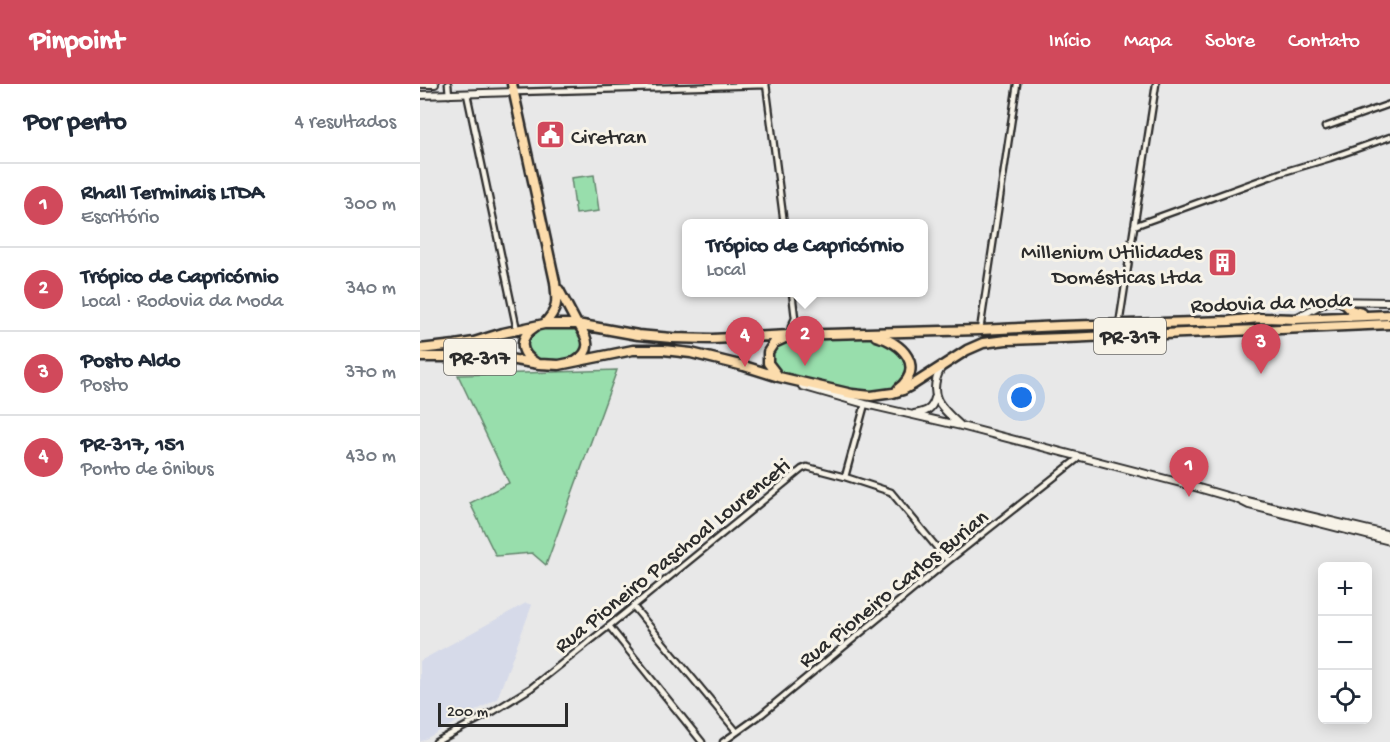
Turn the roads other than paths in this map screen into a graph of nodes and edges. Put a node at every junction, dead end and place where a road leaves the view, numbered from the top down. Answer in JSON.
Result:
{"nodes":[{"id":1,"x":420,"y":84,"type":"edge"},
{"id":2,"x":435,"y":84,"type":"edge"},
{"id":3,"x":448,"y":84,"type":"edge"},
{"id":4,"x":528,"y":84,"type":"edge"},
{"id":5,"x":766,"y":84,"type":"edge"},
{"id":6,"x":1017,"y":84,"type":"edge"},
{"id":7,"x":1156,"y":84,"type":"edge"},
{"id":8,"x":670,"y":86,"type":"edge"},
{"id":9,"x":514,"y":88,"type":"edge"},
{"id":10,"x":528,"y":91,"type":"junction"},
{"id":11,"x":467,"y":94,"type":"junction"},
{"id":12,"x":420,"y":95,"type":"edge"},
{"id":13,"x":449,"y":95,"type":"junction"},
{"id":14,"x":1390,"y":104,"type":"edge"},
{"id":15,"x":1325,"y":127,"type":"dead end"},
{"id":16,"x":1390,"y":137,"type":"edge"},
{"id":17,"x":783,"y":219,"type":"edge"},
{"id":18,"x":1134,"y":226,"type":"junction"},
{"id":19,"x":555,"y":282,"type":"junction"},
{"id":20,"x":793,"y":297,"type":"edge"},
{"id":21,"x":1341,"y":300,"type":"junction"},
{"id":22,"x":1390,"y":302,"type":"edge"},
{"id":23,"x":1372,"y":315,"type":"junction"},
{"id":24,"x":1390,"y":315,"type":"edge"},
{"id":25,"x":1296,"y":318,"type":"junction"},
{"id":26,"x":541,"y":324,"type":"junction"},
{"id":27,"x":1390,"y":324,"type":"edge"},
{"id":28,"x":578,"y":325,"type":"junction"},
{"id":29,"x":1119,"y":325,"type":"junction"},
{"id":30,"x":517,"y":330,"type":"junction"},
{"id":31,"x":980,"y":330,"type":"junction"},
{"id":32,"x":867,"y":333,"type":"junction"},
{"id":33,"x":790,"y":335,"type":"junction"},
{"id":34,"x":420,"y":349,"type":"edge"},
{"id":35,"x":420,"y":357,"type":"edge"},
{"id":36,"x":573,"y":363,"type":"junction"},
{"id":37,"x":539,"y":364,"type":"junction"},
{"id":38,"x":941,"y":368,"type":"junction"},
{"id":39,"x":779,"y":377,"type":"junction"},
{"id":40,"x":893,"y":393,"type":"junction"},
{"id":41,"x":935,"y":398,"type":"junction"},
{"id":42,"x":865,"y":404,"type":"junction"},
{"id":43,"x":910,"y":414,"type":"junction"},
{"id":44,"x":961,"y":426,"type":"junction"},
{"id":45,"x":1080,"y":457,"type":"junction"},
{"id":46,"x":845,"y":477,"type":"junction"},
{"id":47,"x":1302,"y":515,"type":"junction"},
{"id":48,"x":1390,"y":535,"type":"edge"},
{"id":49,"x":1390,"y":541,"type":"edge"},
{"id":50,"x":948,"y":561,"type":"junction"},
{"id":51,"x":633,"y":606,"type":"junction"},
{"id":52,"x":609,"y":626,"type":"junction"},
{"id":53,"x":737,"y":732,"type":"junction"},
{"id":54,"x":436,"y":742,"type":"edge"},
{"id":55,"x":702,"y":742,"type":"edge"},
{"id":56,"x":723,"y":742,"type":"edge"}],
"edges":[{"from":1,"to":2,"type":"street"},
{"from":3,"to":13,"type":"street"},
{"from":4,"to":10,"type":"street"},
{"from":5,"to":8,"type":"street"},
{"from":5,"to":17,"type":"street"},
{"from":6,"to":31,"type":"street"},
{"from":7,"to":18,"type":"street"},
{"from":8,"to":10,"type":"street"},
{"from":9,"to":10,"type":"street"},
{"from":9,"to":11,"type":"street"},
{"from":9,"to":19,"type":"highway"},
{"from":11,"to":13,"type":"street"},
{"from":11,"to":30,"type":"street"},
{"from":12,"to":13,"type":"street"},
{"from":14,"to":15,"type":"street"},
{"from":16,"to":18,"type":"street"},
{"from":18,"to":29,"type":"street"},
{"from":19,"to":26,"type":"highway"},
{"from":19,"to":28,"type":"highway"},
{"from":20,"to":33,"type":"street"},
{"from":21,"to":22,"type":"street"},
{"from":21,"to":23,"type":"highway"},
{"from":21,"to":25,"type":"street"},
{"from":23,"to":24,"type":"highway","name":"Rodovia da Moda","number":"PR-317"},
{"from":23,"to":25,"type":"highway","name":"Rodovia da Moda","number":"PR-317"},
{"from":25,"to":29,"type":"highway","name":"Rodovia da Moda","number":"PR-317"},
{"from":26,"to":28,"type":"highway","number":"PR-317"},
{"from":26,"to":30,"type":"highway","number":"PR-317"},
{"from":26,"to":37,"type":"highway"},
{"from":27,"to":38,"type":"highway","name":"Rodovia da Moda","number":"PR-317"},
{"from":28,"to":33,"type":"highway","name":"Rodovia da Moda","number":"PR-317"},
{"from":28,"to":36,"type":"highway"},
{"from":29,"to":31,"type":"highway","name":"Rodovia da Moda","number":"PR-317"},
{"from":30,"to":34,"type":"highway","number":"PR-317"},
{"from":31,"to":32,"type":"highway","name":"Rodovia da Moda","number":"PR-317"},
{"from":32,"to":33,"type":"highway","name":"Rodovia da Moda","number":"PR-317"},
{"from":32,"to":40,"type":"highway"},
{"from":33,"to":39,"type":"highway"},
{"from":35,"to":37,"type":"highway","number":"PR-317"},
{"from":36,"to":37,"type":"highway","number":"PR-317"},
{"from":36,"to":39,"type":"highway","name":"Rodovia da Moda","number":"PR-317"},
{"from":38,"to":40,"type":"highway","name":"Rodovia da Moda","number":"PR-317"},
{"from":38,"to":41,"type":"street"},
{"from":39,"to":40,"type":"highway","name":"Rodovia da Moda","number":"PR-317"},
{"from":39,"to":42,"type":"street"},
{"from":41,"to":43,"type":"street"},
{"from":41,"to":44,"type":"street"},
{"from":42,"to":43,"type":"street"},
{"from":42,"to":46,"type":"street"},
{"from":43,"to":44,"type":"street"},
{"from":44,"to":45,"type":"street"},
{"from":45,"to":47,"type":"street"},
{"from":45,"to":50,"type":"street","name":"Rua Pioneiro Carlos Burian"},
{"from":46,"to":50,"type":"street","name":"Rua Pioneiro Paschoal Lourenceti"},
{"from":46,"to":51,"type":"street","name":"Rua Pioneiro Paschoal Lourenceti"},
{"from":47,"to":48,"type":"street"},
{"from":47,"to":49,"type":"street"},
{"from":50,"to":53,"type":"street","name":"Rua Pioneiro Carlos Burian"},
{"from":51,"to":52,"type":"street","name":"Rua Pioneiro Paschoal Lourenceti"},
{"from":51,"to":53,"type":"street"},
{"from":52,"to":54,"type":"street","name":"Rua Pioneiro Paschoal Lourenceti"},
{"from":52,"to":55,"type":"street"},
{"from":53,"to":56,"type":"street","name":"Rua Pioneiro Carlos Burian"}]}
